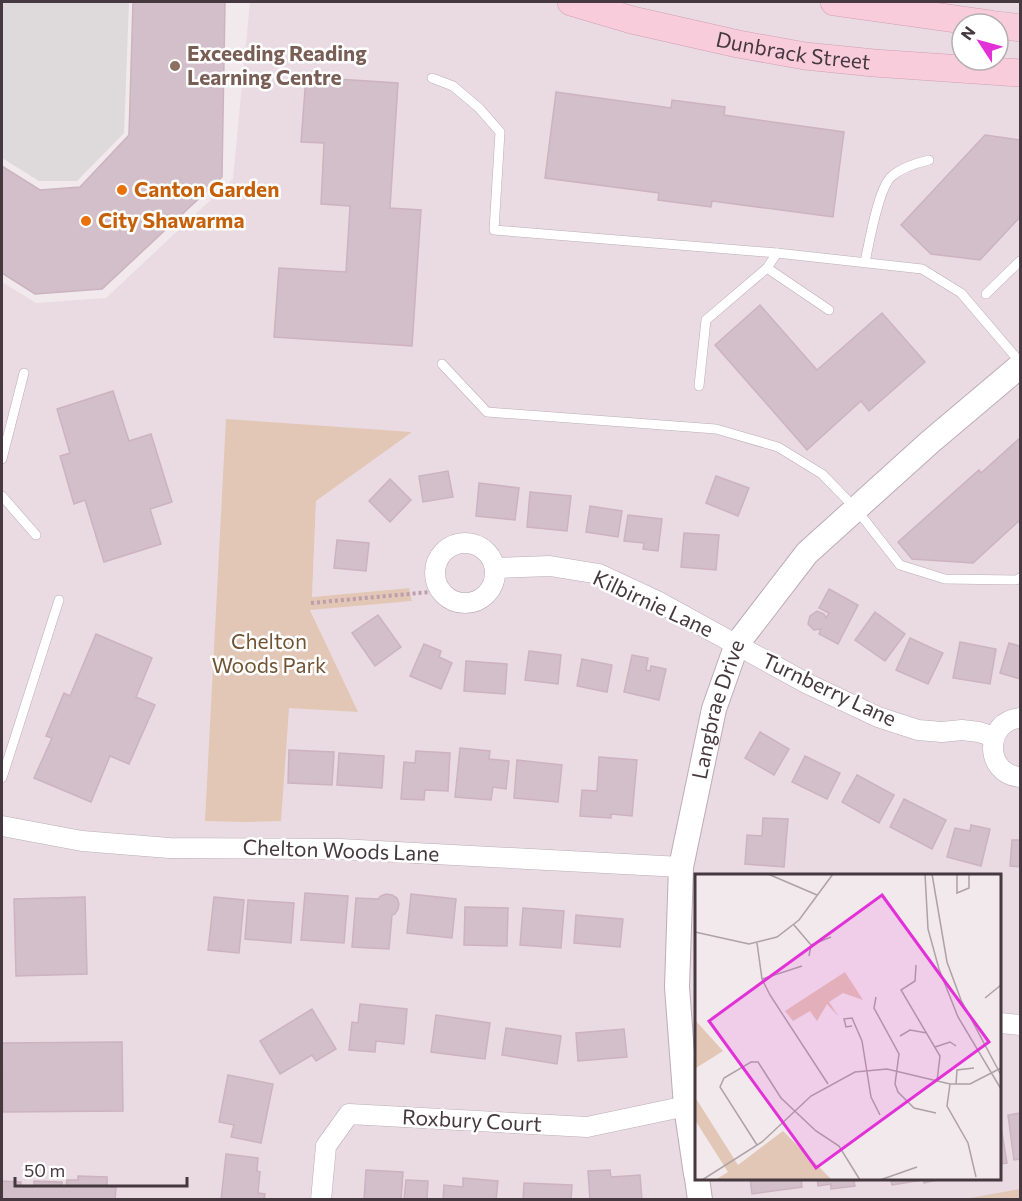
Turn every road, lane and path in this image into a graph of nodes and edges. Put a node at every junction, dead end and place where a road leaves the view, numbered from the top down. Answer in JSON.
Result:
{"nodes":[{"id":1,"x":571,"y":2,"type":"edge"},
{"id":2,"x":834,"y":2,"type":"edge"},
{"id":3,"x":950,"y":18,"type":"edge"},
{"id":4,"x":1020,"y":74,"type":"edge"},
{"id":5,"x":432,"y":78,"type":"dead end"},
{"id":6,"x":929,"y":160,"type":"dead end"},
{"id":7,"x":777,"y":253,"type":"junction"},
{"id":8,"x":1020,"y":261,"type":"edge"},
{"id":9,"x":865,"y":262,"type":"junction"},
{"id":10,"x":767,"y":268,"type":"junction"},
{"id":11,"x":986,"y":294,"type":"dead end"},
{"id":12,"x":829,"y":310,"type":"dead end"},
{"id":13,"x":442,"y":364,"type":"dead end"},
{"id":14,"x":1020,"y":364,"type":"edge"},
{"id":15,"x":24,"y":373,"type":"dead end"},
{"id":16,"x":699,"y":387,"type":"dead end"},
{"id":17,"x":2,"y":459,"type":"edge"},
{"id":18,"x":2,"y":496,"type":"edge"},
{"id":19,"x":856,"y":509,"type":"junction"},
{"id":20,"x":36,"y":535,"type":"dead end"},
{"id":21,"x":495,"y":568,"type":"junction"},
{"id":22,"x":1020,"y":578,"type":"edge"},
{"id":23,"x":441,"y":591,"type":"junction"},
{"id":24,"x":59,"y":600,"type":"dead end"},
{"id":25,"x":311,"y":603,"type":"dead end"},
{"id":26,"x":736,"y":644,"type":"junction"},
{"id":27,"x":1020,"y":717,"type":"edge"},
{"id":28,"x":994,"y":737,"type":"junction"},
{"id":29,"x":1020,"y":777,"type":"edge"},
{"id":30,"x":2,"y":778,"type":"edge"},
{"id":31,"x":2,"y":826,"type":"edge"},
{"id":32,"x":681,"y":867,"type":"junction"},
{"id":33,"x":1001,"y":1023,"type":"edge"},
{"id":34,"x":1020,"y":1024,"type":"edge"},
{"id":35,"x":691,"y":1105,"type":"edge"},
{"id":36,"x":695,"y":1160,"type":"edge"},
{"id":37,"x":697,"y":1180,"type":"edge"},
{"id":38,"x":321,"y":1200,"type":"edge"},
{"id":39,"x":700,"y":1200,"type":"edge"}],
"edges":[{"from":1,"to":4,"type":"main road","name":"Dunbrack Street"},
{"from":2,"to":3,"type":"main road"},
{"from":5,"to":7,"type":"lane"},
{"from":6,"to":9,"type":"lane"},
{"from":7,"to":9,"type":"lane"},
{"from":7,"to":10,"type":"lane"},
{"from":8,"to":11,"type":"lane"},
{"from":9,"to":14,"type":"lane"},
{"from":10,"to":12,"type":"lane"},
{"from":10,"to":16,"type":"lane"},
{"from":13,"to":19,"type":"lane"},
{"from":14,"to":19,"type":"street","name":"Langbrae Drive"},
{"from":15,"to":17,"type":"lane"},
{"from":18,"to":20,"type":"lane"},
{"from":19,"to":22,"type":"lane"},
{"from":19,"to":26,"type":"street","name":"Langbrae Drive"},
{"from":21,"to":23,"type":"street"},
{"from":21,"to":23,"type":"street"},
{"from":21,"to":26,"type":"street","name":"Kilbirnie Lane"},
{"from":23,"to":25,"type":"path"},
{"from":24,"to":30,"type":"lane"},
{"from":26,"to":28,"type":"street","name":"Turnberry Lane"},
{"from":26,"to":32,"type":"street","name":"Langbrae Drive"},
{"from":27,"to":28,"type":"street"},
{"from":28,"to":29,"type":"street"},
{"from":31,"to":32,"type":"street","name":"Chelton Woods Lane"},
{"from":32,"to":35,"type":"street","name":"Langbrae Drive"},
{"from":33,"to":34,"type":"street"},
{"from":35,"to":36,"type":"street","name":"Langbrae Drive"},
{"from":35,"to":38,"type":"street","name":"Roxbury Court"},
{"from":37,"to":39,"type":"street"}]}
